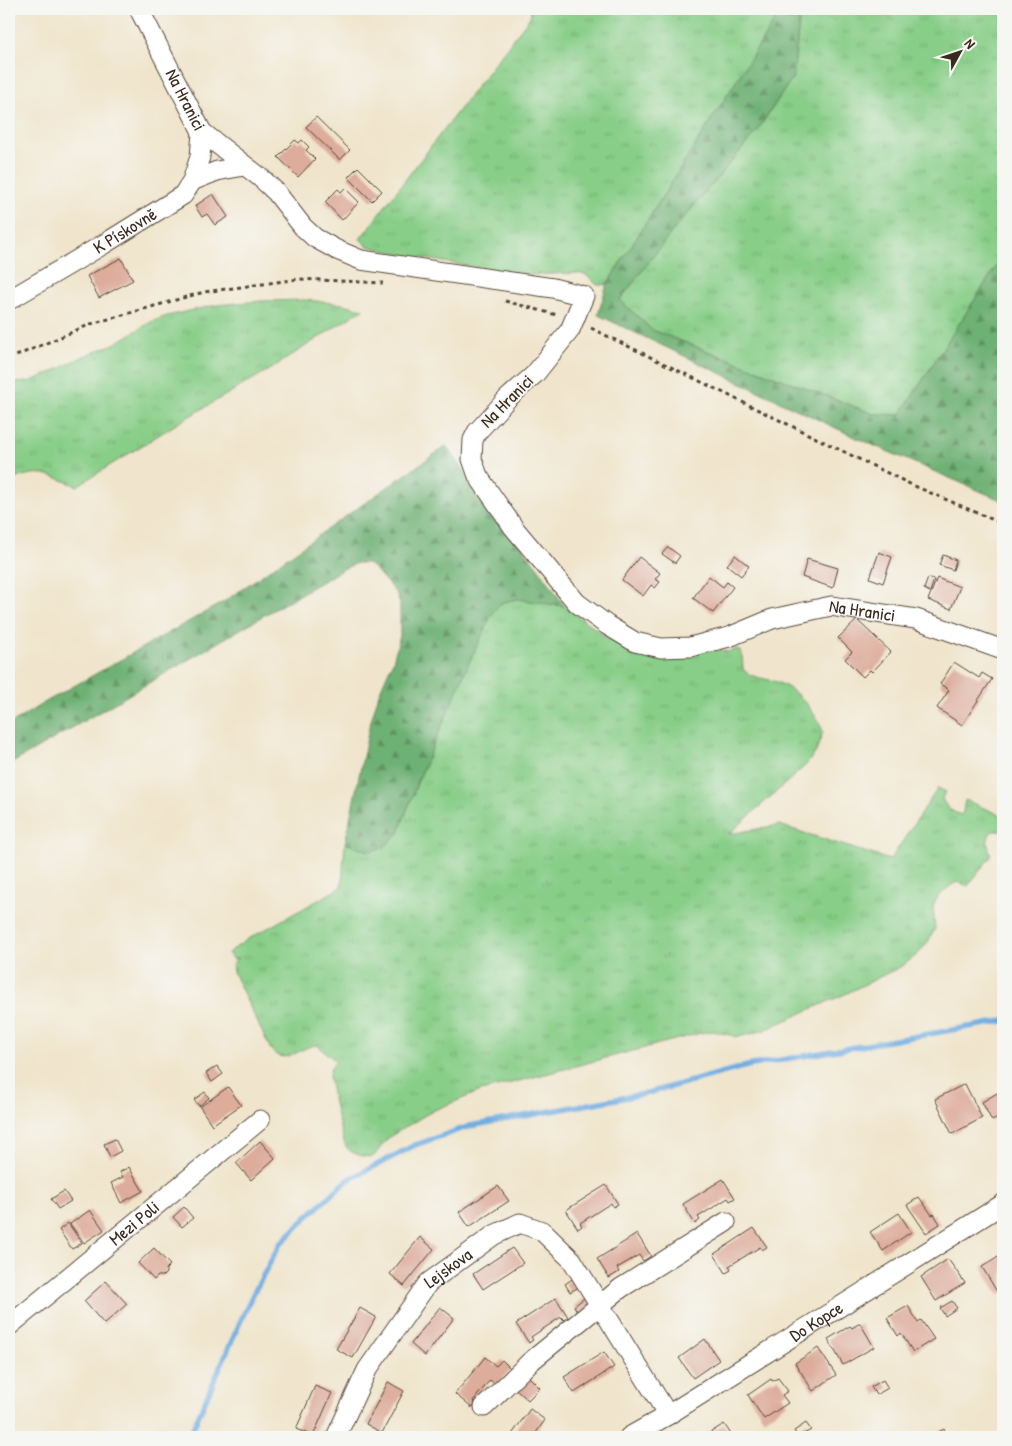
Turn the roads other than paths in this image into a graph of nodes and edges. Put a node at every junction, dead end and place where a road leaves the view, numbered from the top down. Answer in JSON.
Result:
{"nodes":[{"id":1,"x":139,"y":9,"type":"edge"},
{"id":2,"x":202,"y":132,"type":"junction"},
{"id":3,"x":244,"y":166,"type":"junction"},
{"id":4,"x":192,"y":181,"type":"junction"},
{"id":5,"x":9,"y":300,"type":"edge"},
{"id":6,"x":1003,"y":650,"type":"edge"},
{"id":7,"x":260,"y":1120,"type":"dead end"},
{"id":8,"x":1003,"y":1204,"type":"edge"},
{"id":9,"x":726,"y":1222,"type":"dead end"},
{"id":10,"x":601,"y":1306,"type":"junction"},
{"id":11,"x":9,"y":1326,"type":"edge"},
{"id":12,"x":484,"y":1408,"type":"dead end"},
{"id":13,"x":668,"y":1415,"type":"junction"},
{"id":14,"x":336,"y":1437,"type":"edge"},
{"id":15,"x":629,"y":1437,"type":"edge"}],
"edges":[{"from":1,"to":2,"type":"street","name":"Na Hranici"},
{"from":2,"to":3,"type":"street","name":"Na Hranici"},
{"from":2,"to":4,"type":"street","name":"K Pískovně"},
{"from":3,"to":4,"type":"street"},
{"from":3,"to":6,"type":"street","name":"Na Hranici"},
{"from":4,"to":5,"type":"street","name":"K Pískovně"},
{"from":7,"to":11,"type":"street","name":"Mezi Poli"},
{"from":8,"to":13,"type":"street","name":"Do Kopce"},
{"from":9,"to":10,"type":"street"},
{"from":10,"to":12,"type":"street"},
{"from":10,"to":13,"type":"street","name":"Lejskova"},
{"from":10,"to":14,"type":"street","name":"Lejskova"},
{"from":13,"to":15,"type":"street","name":"Do Kopce"}]}
